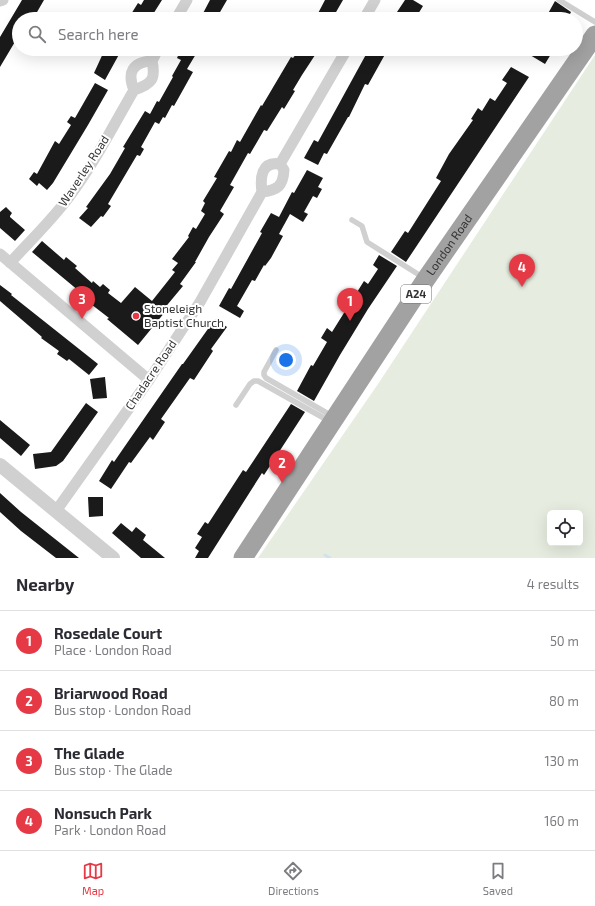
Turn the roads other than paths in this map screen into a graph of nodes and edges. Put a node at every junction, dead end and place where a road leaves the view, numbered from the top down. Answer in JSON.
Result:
{"nodes":[{"id":1,"x":3,"y":0,"type":"edge"},
{"id":2,"x":187,"y":0,"type":"edge"},
{"id":3,"x":375,"y":0,"type":"edge"},
{"id":4,"x":559,"y":0,"type":"edge"},
{"id":5,"x":0,"y":1,"type":"edge"},
{"id":6,"x":180,"y":12,"type":"edge"},
{"id":7,"x":368,"y":12,"type":"edge"},
{"id":8,"x":579,"y":12,"type":"edge"},
{"id":9,"x":583,"y":15,"type":"edge"},
{"id":10,"x":595,"y":22,"type":"edge"},
{"id":11,"x":595,"y":35,"type":"edge"},
{"id":12,"x":583,"y":52,"type":"edge"},
{"id":13,"x":154,"y":56,"type":"edge"},
{"id":14,"x":342,"y":56,"type":"edge"},
{"id":15,"x":580,"y":56,"type":"edge"},
{"id":16,"x":152,"y":61,"type":"junction"},
{"id":17,"x":134,"y":90,"type":"junction"},
{"id":18,"x":280,"y":164,"type":"junction"},
{"id":19,"x":262,"y":192,"type":"junction"},
{"id":20,"x":352,"y":220,"type":"dead end"},
{"id":21,"x":0,"y":254,"type":"edge"},
{"id":22,"x":10,"y":263,"type":"junction"},
{"id":23,"x":426,"y":279,"type":"junction"},
{"id":24,"x":276,"y":350,"type":"dead end"},
{"id":25,"x":149,"y":380,"type":"junction"},
{"id":26,"x":236,"y":406,"type":"dead end"},
{"id":27,"x":334,"y":420,"type":"junction"},
{"id":28,"x":0,"y":465,"type":"edge"},
{"id":29,"x":56,"y":511,"type":"junction"},
{"id":30,"x":113,"y":558,"type":"edge"},
{"id":31,"x":243,"y":558,"type":"edge"}],
"edges":[{"from":1,"to":5,"type":"street"},
{"from":2,"to":6,"type":"street"},
{"from":3,"to":7,"type":"street"},
{"from":4,"to":8,"type":"lane"},
{"from":9,"to":10,"type":"lane"},
{"from":11,"to":12,"type":"highway","name":"London Road","number":"A24"},
{"from":13,"to":16,"type":"street"},
{"from":14,"to":18,"type":"street"},
{"from":15,"to":23,"type":"highway","name":"London Road","number":"A24"},
{"from":16,"to":17,"type":"street"},
{"from":16,"to":17,"type":"street"},
{"from":17,"to":22,"type":"street","name":"Waverley Road"},
{"from":18,"to":19,"type":"street","name":"Chadacre Road"},
{"from":18,"to":19,"type":"street"},
{"from":19,"to":25,"type":"street","name":"Chadacre Road"},
{"from":20,"to":23,"type":"lane"},
{"from":21,"to":22,"type":"street"},
{"from":22,"to":25,"type":"street"},
{"from":23,"to":27,"type":"highway","name":"London Road","number":"A24"},
{"from":24,"to":27,"type":"lane"},
{"from":25,"to":29,"type":"street","name":"Chadacre Road"},
{"from":26,"to":27,"type":"lane"},
{"from":27,"to":31,"type":"highway","name":"London Road","number":"A24"},
{"from":28,"to":29,"type":"street"},
{"from":29,"to":30,"type":"street"}]}
